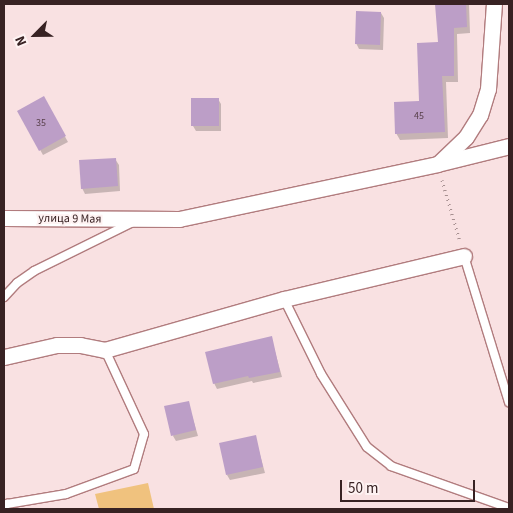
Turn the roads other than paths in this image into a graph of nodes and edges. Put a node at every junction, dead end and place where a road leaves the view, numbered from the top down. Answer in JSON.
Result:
{"nodes":[{"id":1,"x":494,"y":4,"type":"edge"},
{"id":2,"x":509,"y":146,"type":"edge"},
{"id":3,"x":438,"y":164,"type":"junction"},
{"id":4,"x":4,"y":218,"type":"edge"},
{"id":5,"x":136,"y":220,"type":"junction"},
{"id":6,"x":464,"y":256,"type":"joint"},
{"id":7,"x":4,"y":297,"type":"edge"},
{"id":8,"x":284,"y":299,"type":"junction"},
{"id":9,"x":105,"y":350,"type":"junction"},
{"id":10,"x":4,"y":357,"type":"edge"},
{"id":11,"x":509,"y":402,"type":"edge"},
{"id":12,"x":4,"y":506,"type":"edge"},
{"id":13,"x":509,"y":508,"type":"edge"}],
"edges":[{"from":1,"to":3,"type":"street"},
{"from":2,"to":3,"type":"street","name":"улица 9 Мая"},
{"from":3,"to":5,"type":"street","name":"улица 9 Мая"},
{"from":4,"to":5,"type":"street","name":"улица 9 Мая"},
{"from":5,"to":7,"type":"lane"},
{"from":6,"to":8,"type":"street"},
{"from":6,"to":11,"type":"lane"},
{"from":8,"to":9,"type":"street"},
{"from":8,"to":13,"type":"lane"},
{"from":9,"to":10,"type":"street"},
{"from":9,"to":12,"type":"lane"}]}
